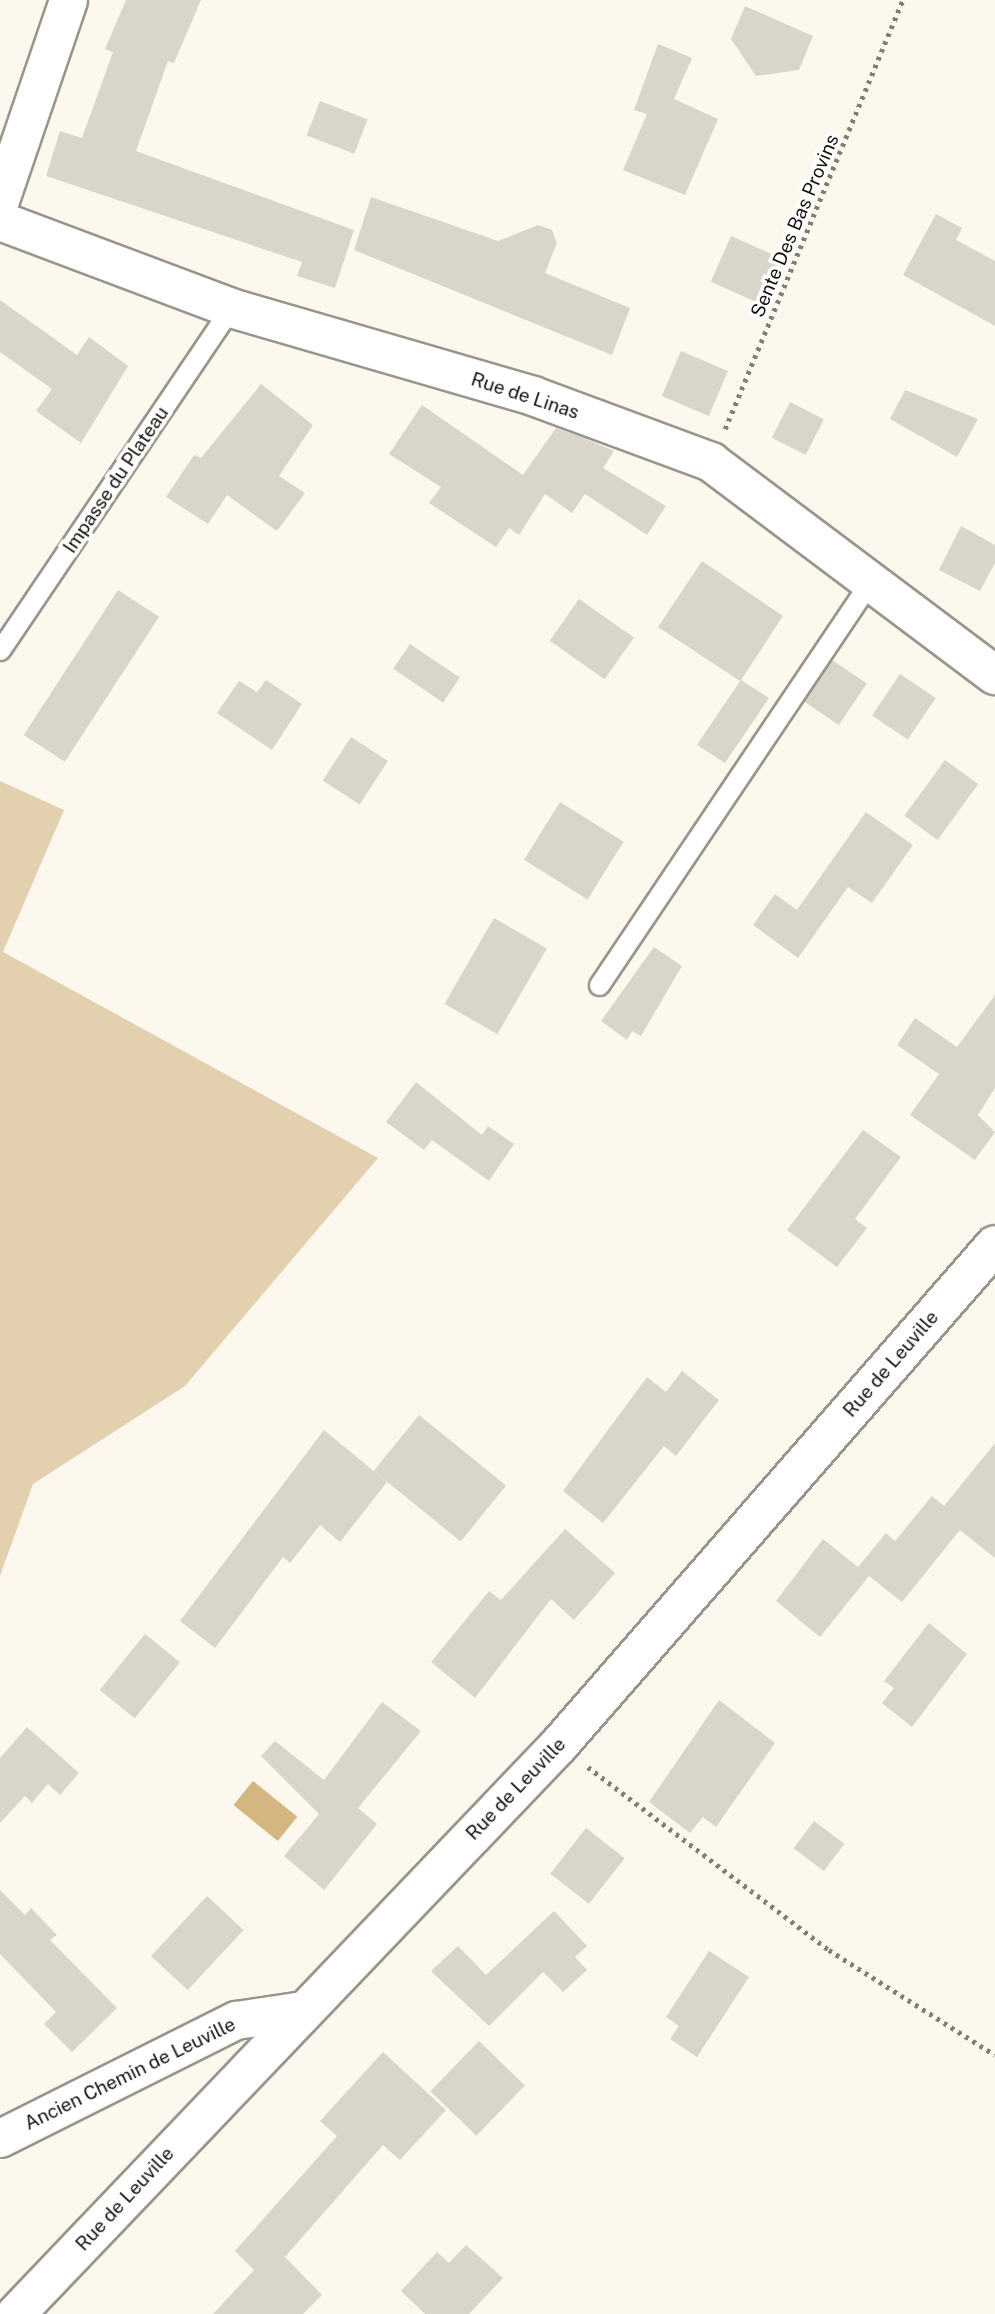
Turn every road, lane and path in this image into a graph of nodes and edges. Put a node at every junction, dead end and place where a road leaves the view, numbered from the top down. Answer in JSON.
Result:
{"nodes":[{"id":1,"x":68,"y":0,"type":"edge"},
{"id":2,"x":903,"y":0,"type":"edge"},
{"id":3,"x":0,"y":200,"type":"edge"},
{"id":4,"x":0,"y":221,"type":"edge"},
{"id":5,"x":231,"y":308,"type":"junction"},
{"id":6,"x":711,"y":462,"type":"junction"},
{"id":7,"x":870,"y":582,"type":"junction"},
{"id":8,"x":0,"y":650,"type":"edge"},
{"id":9,"x":995,"y":675,"type":"edge"},
{"id":10,"x":599,"y":985,"type":"dead end"},
{"id":11,"x":995,"y":1245,"type":"edge"},
{"id":12,"x":559,"y":1745,"type":"junction"},
{"id":13,"x":304,"y":2010,"type":"junction"},
{"id":14,"x":995,"y":2055,"type":"edge"},
{"id":15,"x":0,"y":2138,"type":"edge"},
{"id":16,"x":16,"y":2314,"type":"edge"}],
"edges":[{"from":1,"to":3,"type":"street"},
{"from":2,"to":6,"type":"path","name":"Sente Des Bas Provins"},
{"from":4,"to":5,"type":"street","name":"Rue de Linas"},
{"from":5,"to":6,"type":"street","name":"Rue de Linas"},
{"from":5,"to":8,"type":"lane","name":"Impasse du Plateau"},
{"from":6,"to":7,"type":"street","name":"Rue de Linas"},
{"from":7,"to":9,"type":"street","name":"Rue de Linas"},
{"from":7,"to":10,"type":"lane"},
{"from":11,"to":12,"type":"street","name":"Rue de Leuville"},
{"from":12,"to":13,"type":"street","name":"Rue de Leuville"},
{"from":12,"to":14,"type":"path"},
{"from":13,"to":15,"type":"street","name":"Ancien Chemin de Leuville"},
{"from":13,"to":16,"type":"street","name":"Rue de Leuville"}]}
